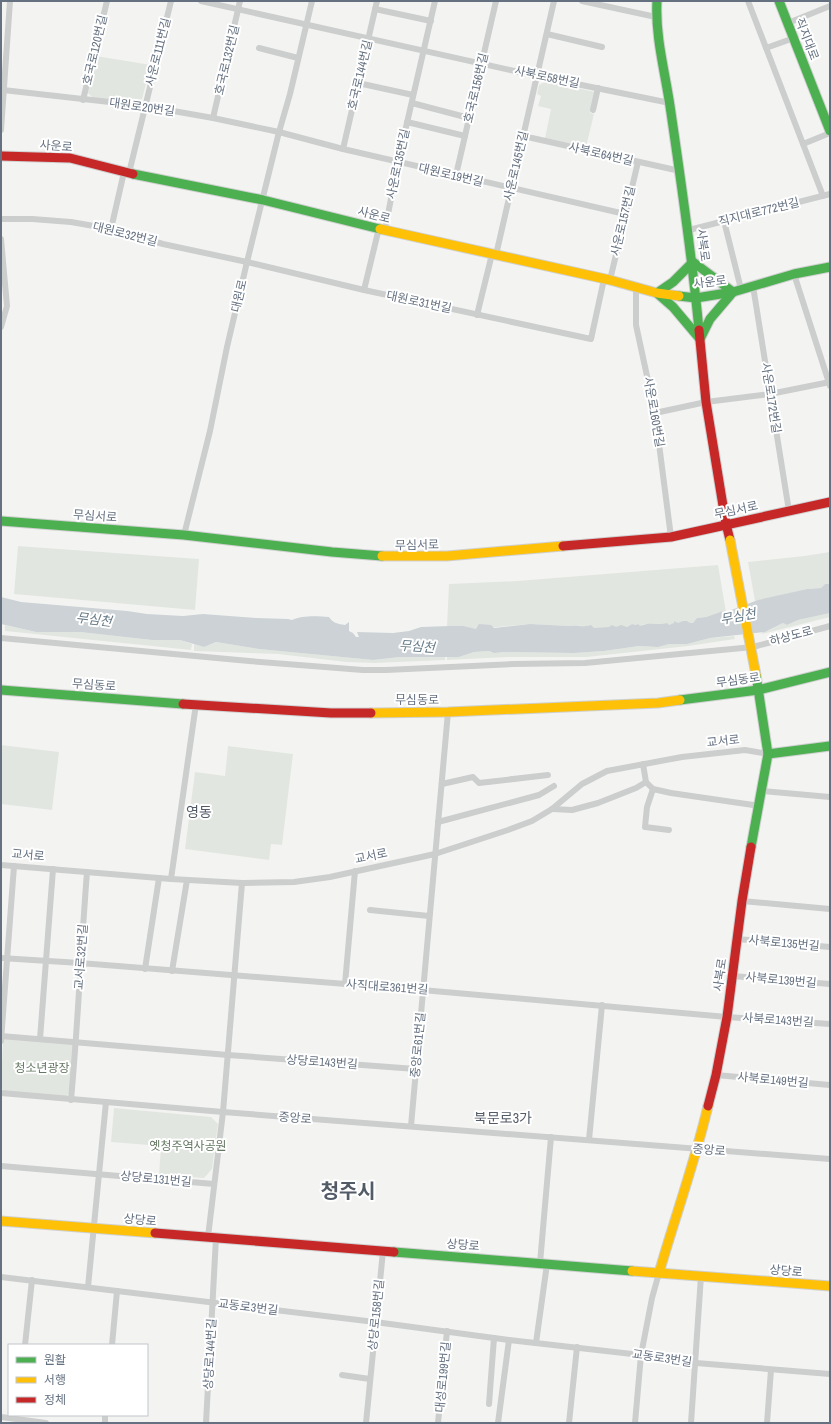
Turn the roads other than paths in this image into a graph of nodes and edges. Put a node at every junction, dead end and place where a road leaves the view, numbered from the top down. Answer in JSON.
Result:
{"nodes":[{"id":1,"x":10,"y":1,"type":"edge"},
{"id":2,"x":106,"y":1,"type":"edge"},
{"id":3,"x":171,"y":1,"type":"edge"},
{"id":4,"x":201,"y":1,"type":"edge"},
{"id":5,"x":240,"y":1,"type":"edge"},
{"id":6,"x":312,"y":1,"type":"edge"},
{"id":7,"x":377,"y":1,"type":"edge"},
{"id":8,"x":435,"y":1,"type":"edge"},
{"id":9,"x":496,"y":1,"type":"edge"},
{"id":10,"x":554,"y":1,"type":"edge"},
{"id":11,"x":582,"y":1,"type":"edge"},
{"id":12,"x":657,"y":1,"type":"edge"},
{"id":13,"x":748,"y":1,"type":"edge"},
{"id":14,"x":779,"y":1,"type":"edge"},
{"id":15,"x":829,"y":6,"type":"edge"},
{"id":16,"x":238,"y":9,"type":"junction"},
{"id":17,"x":375,"y":9,"type":"junction"},
{"id":18,"x":656,"y":17,"type":"junction"},
{"id":19,"x":431,"y":21,"type":"junction"},
{"id":20,"x":788,"y":23,"type":"junction"},
{"id":21,"x":306,"y":25,"type":"junction"},
{"id":22,"x":547,"y":34,"type":"junction"},
{"id":23,"x":369,"y":38,"type":"junction"},
{"id":24,"x":794,"y":38,"type":"junction"},
{"id":25,"x":602,"y":47,"type":"dead end"},
{"id":26,"x":259,"y":48,"type":"dead end"},
{"id":27,"x":766,"y":48,"type":"junction"},
{"id":28,"x":424,"y":50,"type":"junction"},
{"id":29,"x":298,"y":58,"type":"junction"},
{"id":30,"x":482,"y":63,"type":"junction"},
{"id":31,"x":537,"y":76,"type":"junction"},
{"id":32,"x":358,"y":83,"type":"junction"},
{"id":33,"x":598,"y":88,"type":"junction"},
{"id":34,"x":3,"y":90,"type":"junction"},
{"id":35,"x":413,"y":95,"type":"junction"},
{"id":36,"x":83,"y":100,"type":"junction"},
{"id":37,"x":412,"y":103,"type":"junction"},
{"id":38,"x":670,"y":103,"type":"junction"},
{"id":39,"x":145,"y":106,"type":"junction"},
{"id":40,"x":593,"y":110,"type":"dead end"},
{"id":41,"x":1,"y":115,"type":"edge"},
{"id":42,"x":213,"y":118,"type":"junction"},
{"id":43,"x":469,"y":118,"type":"junction"},
{"id":44,"x":407,"y":122,"type":"junction"},
{"id":45,"x":1,"y":130,"type":"edge"},
{"id":46,"x":279,"y":132,"type":"junction"},
{"id":47,"x":830,"y":132,"type":"edge"},
{"id":48,"x":465,"y":136,"type":"junction"},
{"id":49,"x":523,"y":136,"type":"junction"},
{"id":50,"x":803,"y":144,"type":"junction"},
{"id":51,"x":343,"y":149,"type":"junction"},
{"id":52,"x":1,"y":156,"type":"edge"},
{"id":53,"x":398,"y":162,"type":"junction"},
{"id":54,"x":638,"y":162,"type":"junction"},
{"id":55,"x":680,"y":171,"type":"junction"},
{"id":56,"x":126,"y":173,"type":"junction"},
{"id":57,"x":456,"y":175,"type":"junction"},
{"id":58,"x":511,"y":189,"type":"junction"},
{"id":59,"x":830,"y":194,"type":"edge"},
{"id":60,"x":823,"y":196,"type":"junction"},
{"id":61,"x":263,"y":200,"type":"junction"},
{"id":62,"x":625,"y":214,"type":"junction"},
{"id":63,"x":1,"y":220,"type":"edge"},
{"id":64,"x":724,"y":221,"type":"junction"},
{"id":65,"x":111,"y":229,"type":"junction"},
{"id":66,"x":382,"y":229,"type":"junction"},
{"id":67,"x":689,"y":230,"type":"junction"},
{"id":68,"x":1,"y":239,"type":"edge"},
{"id":69,"x":494,"y":255,"type":"junction"},
{"id":70,"x":830,"y":261,"type":"edge"},
{"id":71,"x":247,"y":262,"type":"junction"},
{"id":72,"x":693,"y":262,"type":"junction"},
{"id":73,"x":826,"y":268,"type":"edge"},
{"id":74,"x":794,"y":274,"type":"junction"},
{"id":75,"x":607,"y":280,"type":"junction"},
{"id":76,"x":753,"y":286,"type":"junction"},
{"id":77,"x":636,"y":287,"type":"junction"},
{"id":78,"x":364,"y":290,"type":"junction"},
{"id":79,"x":737,"y":290,"type":"junction"},
{"id":80,"x":656,"y":292,"type":"junction"},
{"id":81,"x":696,"y":298,"type":"junction"},
{"id":82,"x":4,"y":306,"type":"edge"},
{"id":83,"x":477,"y":315,"type":"junction"},
{"id":84,"x":1,"y":327,"type":"edge"},
{"id":85,"x":591,"y":339,"type":"joint"},
{"id":86,"x":700,"y":339,"type":"junction"},
{"id":87,"x":830,"y":383,"type":"edge"},
{"id":88,"x":770,"y":394,"type":"junction"},
{"id":89,"x":706,"y":402,"type":"junction"},
{"id":90,"x":655,"y":413,"type":"junction"},
{"id":91,"x":830,"y":502,"type":"edge"},
{"id":92,"x":789,"y":511,"type":"junction"},
{"id":93,"x":1,"y":521,"type":"edge"},
{"id":94,"x":726,"y":524,"type":"junction"},
{"id":95,"x":184,"y":535,"type":"junction"},
{"id":96,"x":671,"y":537,"type":"junction"},
{"id":97,"x":830,"y":626,"type":"edge"},
{"id":98,"x":1,"y":638,"type":"edge"},
{"id":99,"x":830,"y":672,"type":"edge"},
{"id":100,"x":1,"y":686,"type":"edge"},
{"id":101,"x":6,"y":690,"type":"edge"},
{"id":102,"x":758,"y":690,"type":"junction"},
{"id":103,"x":196,"y":704,"type":"junction"},
{"id":104,"x":448,"y":712,"type":"junction"},
{"id":105,"x":830,"y":746,"type":"edge"},
{"id":106,"x":768,"y":754,"type":"junction"},
{"id":107,"x":643,"y":764,"type":"junction"},
{"id":108,"x":548,"y":775,"type":"dead end"},
{"id":109,"x":646,"y":782,"type":"junction"},
{"id":110,"x":442,"y":784,"type":"junction"},
{"id":111,"x":554,"y":786,"type":"dead end"},
{"id":112,"x":653,"y":789,"type":"junction"},
{"id":113,"x":762,"y":791,"type":"junction"},
{"id":114,"x":830,"y":797,"type":"edge"},
{"id":115,"x":760,"y":806,"type":"junction"},
{"id":116,"x":552,"y":809,"type":"junction"},
{"id":117,"x":438,"y":822,"type":"junction"},
{"id":118,"x":669,"y":830,"type":"dead end"},
{"id":119,"x":435,"y":854,"type":"junction"},
{"id":120,"x":1,"y":865,"type":"edge"},
{"id":121,"x":14,"y":866,"type":"junction"},
{"id":122,"x":53,"y":869,"type":"junction"},
{"id":123,"x":87,"y":872,"type":"junction"},
{"id":124,"x":355,"y":872,"type":"junction"},
{"id":125,"x":159,"y":878,"type":"junction"},
{"id":126,"x":171,"y":879,"type":"junction"},
{"id":127,"x":187,"y":880,"type":"junction"},
{"id":128,"x":242,"y":883,"type":"junction"},
{"id":129,"x":742,"y":901,"type":"junction"},
{"id":130,"x":370,"y":910,"type":"dead end"},
{"id":131,"x":830,"y":910,"type":"edge"},
{"id":132,"x":429,"y":916,"type":"junction"},
{"id":133,"x":737,"y":939,"type":"junction"},
{"id":134,"x":830,"y":947,"type":"edge"},
{"id":135,"x":4,"y":958,"type":"edge"},
{"id":136,"x":46,"y":961,"type":"junction"},
{"id":137,"x":80,"y":963,"type":"junction"},
{"id":138,"x":145,"y":969,"type":"junction"},
{"id":139,"x":172,"y":971,"type":"junction"},
{"id":140,"x":234,"y":976,"type":"junction"},
{"id":141,"x":732,"y":976,"type":"junction"},
{"id":142,"x":345,"y":984,"type":"junction"},
{"id":143,"x":830,"y":984,"type":"edge"},
{"id":144,"x":422,"y":990,"type":"junction"},
{"id":145,"x":602,"y":1005,"type":"junction"},
{"id":146,"x":727,"y":1017,"type":"junction"},
{"id":147,"x":830,"y":1024,"type":"edge"},
{"id":148,"x":1,"y":1036,"type":"edge"},
{"id":149,"x":40,"y":1039,"type":"junction"},
{"id":150,"x":1,"y":1041,"type":"edge"},
{"id":151,"x":76,"y":1042,"type":"junction"},
{"id":152,"x":228,"y":1055,"type":"junction"},
{"id":153,"x":416,"y":1068,"type":"junction"},
{"id":154,"x":716,"y":1075,"type":"junction"},
{"id":155,"x":830,"y":1085,"type":"edge"},
{"id":156,"x":1,"y":1093,"type":"edge"},
{"id":157,"x":71,"y":1100,"type":"junction"},
{"id":158,"x":106,"y":1102,"type":"junction"},
{"id":159,"x":223,"y":1112,"type":"junction"},
{"id":160,"x":411,"y":1126,"type":"junction"},
{"id":161,"x":551,"y":1137,"type":"junction"},
{"id":162,"x":589,"y":1140,"type":"junction"},
{"id":163,"x":698,"y":1149,"type":"junction"},
{"id":164,"x":830,"y":1159,"type":"edge"},
{"id":165,"x":1,"y":1166,"type":"edge"},
{"id":166,"x":98,"y":1174,"type":"junction"},
{"id":167,"x":214,"y":1184,"type":"junction"},
{"id":168,"x":1,"y":1221,"type":"edge"},
{"id":169,"x":93,"y":1228,"type":"junction"},
{"id":170,"x":212,"y":1237,"type":"junction"},
{"id":171,"x":383,"y":1251,"type":"junction"},
{"id":172,"x":543,"y":1264,"type":"junction"},
{"id":173,"x":659,"y":1273,"type":"junction"},
{"id":174,"x":701,"y":1276,"type":"junction"},
{"id":175,"x":1,"y":1277,"type":"edge"},
{"id":176,"x":32,"y":1280,"type":"junction"},
{"id":177,"x":830,"y":1286,"type":"edge"},
{"id":178,"x":88,"y":1287,"type":"junction"},
{"id":179,"x":117,"y":1291,"type":"junction"},
{"id":180,"x":212,"y":1303,"type":"junction"},
{"id":181,"x":375,"y":1322,"type":"junction"},
{"id":182,"x":447,"y":1331,"type":"junction"},
{"id":183,"x":494,"y":1338,"type":"junction"},
{"id":184,"x":509,"y":1340,"type":"junction"},
{"id":185,"x":536,"y":1343,"type":"junction"},
{"id":186,"x":25,"y":1344,"type":"edge"},
{"id":187,"x":112,"y":1344,"type":"edge"},
{"id":188,"x":577,"y":1347,"type":"junction"},
{"id":189,"x":641,"y":1355,"type":"junction"},
{"id":190,"x":696,"y":1363,"type":"junction"},
{"id":191,"x":771,"y":1370,"type":"junction"},
{"id":192,"x":830,"y":1374,"type":"edge"},
{"id":193,"x":342,"y":1375,"type":"dead end"},
{"id":194,"x":370,"y":1379,"type":"junction"},
{"id":195,"x":489,"y":1404,"type":"dead end"},
{"id":196,"x":1,"y":1417,"type":"edge"},
{"id":197,"x":17,"y":1417,"type":"edge"},
{"id":198,"x":46,"y":1423,"type":"edge"},
{"id":199,"x":206,"y":1423,"type":"edge"},
{"id":200,"x":366,"y":1423,"type":"edge"},
{"id":201,"x":438,"y":1423,"type":"edge"},
{"id":202,"x":498,"y":1423,"type":"edge"},
{"id":203,"x":569,"y":1423,"type":"edge"},
{"id":204,"x":635,"y":1423,"type":"edge"},
{"id":205,"x":691,"y":1423,"type":"edge"},
{"id":206,"x":767,"y":1423,"type":"edge"}],
"edges":[{"from":1,"to":34,"type":"street"},
{"from":2,"to":36,"type":"street","name":"호국로120번길"},
{"from":3,"to":39,"type":"street","name":"사운로111번길"},
{"from":4,"to":16,"type":"street","name":"사북로58번길"},
{"from":5,"to":16,"type":"street","name":"호국로132번길"},
{"from":6,"to":21,"type":"street","name":"대원로"},
{"from":7,"to":17,"type":"street","name":"호국로144번길"},
{"from":8,"to":19,"type":"street","name":"사운로135번길"},
{"from":9,"to":30,"type":"street","name":"호국로156번길"},
{"from":10,"to":22,"type":"street","name":"사운로145번길"},
{"from":11,"to":18,"type":"street"},
{"from":12,"to":18,"type":"street","name":"사북로"},
{"from":13,"to":27,"type":"street"},
{"from":14,"to":20,"type":"street","name":"직지대로"},
{"from":15,"to":20,"type":"street"},
{"from":16,"to":21,"type":"street","name":"사북로58번길"},
{"from":16,"to":42,"type":"street","name":"호국로132번길"},
{"from":17,"to":19,"type":"street"},
{"from":17,"to":23,"type":"street","name":"호국로144번길"},
{"from":18,"to":38,"type":"street","name":"사북로"},
{"from":19,"to":28,"type":"street","name":"사운로135번길"},
{"from":20,"to":24,"type":"street","name":"직지대로"},
{"from":21,"to":23,"type":"street","name":"사북로58번길"},
{"from":21,"to":29,"type":"street","name":"대원로"},
{"from":22,"to":25,"type":"street"},
{"from":22,"to":31,"type":"street","name":"사운로145번길"},
{"from":23,"to":28,"type":"street","name":"사북로58번길"},
{"from":23,"to":32,"type":"street","name":"호국로144번길"},
{"from":24,"to":27,"type":"street"},
{"from":24,"to":47,"type":"street","name":"직지대로"},
{"from":26,"to":29,"type":"street"},
{"from":27,"to":50,"type":"street"},
{"from":28,"to":30,"type":"street","name":"사북로58번길"},
{"from":28,"to":35,"type":"street","name":"사운로135번길"},
{"from":29,"to":46,"type":"street","name":"대원로"},
{"from":30,"to":31,"type":"street","name":"사북로58번길"},
{"from":30,"to":43,"type":"street","name":"호국로156번길"},
{"from":31,"to":33,"type":"street","name":"사북로58번길"},
{"from":31,"to":49,"type":"street","name":"사운로145번길"},
{"from":32,"to":35,"type":"street"},
{"from":32,"to":51,"type":"street","name":"호국로144번길"},
{"from":33,"to":38,"type":"street","name":"사북로58번길"},
{"from":33,"to":40,"type":"street"},
{"from":34,"to":36,"type":"street","name":"대원로20번길"},
{"from":34,"to":41,"type":"street"},
{"from":35,"to":37,"type":"street","name":"사운로135번길"},
{"from":36,"to":39,"type":"street","name":"대원로20번길"},
{"from":37,"to":43,"type":"street"},
{"from":37,"to":44,"type":"street","name":"사운로135번길"},
{"from":38,"to":55,"type":"street","name":"사북로"},
{"from":39,"to":42,"type":"street","name":"대원로20번길"},
{"from":39,"to":56,"type":"street","name":"사운로111번길"},
{"from":41,"to":45,"type":"street"},
{"from":42,"to":46,"type":"street","name":"대원로20번길"},
{"from":43,"to":48,"type":"street","name":"호국로156번길"},
{"from":44,"to":48,"type":"street","name":"사운로135번길"},
{"from":44,"to":53,"type":"street","name":"사운로135번길"},
{"from":46,"to":51,"type":"street","name":"대원로19번길"},
{"from":46,"to":61,"type":"street","name":"대원로"},
{"from":47,"to":50,"type":"street"},
{"from":48,"to":57,"type":"street","name":"호국로156번길"},
{"from":49,"to":54,"type":"street","name":"사북로64번길"},
{"from":49,"to":58,"type":"street","name":"사운로145번길"},
{"from":50,"to":60,"type":"street"},
{"from":51,"to":53,"type":"street","name":"대원로19번길"},
{"from":52,"to":56,"type":"street","name":"사운로"},
{"from":53,"to":57,"type":"street","name":"대원로19번길"},
{"from":53,"to":66,"type":"street","name":"사운로135번길"},
{"from":54,"to":55,"type":"street","name":"사북로64번길"},
{"from":54,"to":62,"type":"street","name":"사운로157번길"},
{"from":55,"to":67,"type":"street","name":"사북로"},
{"from":56,"to":61,"type":"street","name":"사운로"},
{"from":56,"to":65,"type":"street","name":"사운로111번길"},
{"from":57,"to":58,"type":"street","name":"대원로19번길"},
{"from":58,"to":62,"type":"street","name":"대원로19번길"},
{"from":58,"to":69,"type":"street","name":"사운로145번길"},
{"from":59,"to":60,"type":"street","name":"직지대로772번길"},
{"from":60,"to":64,"type":"street","name":"직지대로772번길"},
{"from":61,"to":66,"type":"street","name":"사운로"},
{"from":61,"to":71,"type":"street","name":"대원로"},
{"from":62,"to":75,"type":"street","name":"사운로157번길"},
{"from":63,"to":65,"type":"street","name":"대원로32번길"},
{"from":64,"to":67,"type":"street","name":"직지대로772번길"},
{"from":64,"to":79,"type":"street","name":"사운로"},
{"from":65,"to":71,"type":"street","name":"대원로32번길"},
{"from":66,"to":69,"type":"street","name":"사운로"},
{"from":66,"to":78,"type":"street","name":"사운로135번길"},
{"from":67,"to":72,"type":"street","name":"사북로"},
{"from":68,"to":82,"type":"street"},
{"from":69,"to":75,"type":"street","name":"사운로"},
{"from":69,"to":83,"type":"street","name":"사운로145번길"},
{"from":70,"to":73,"type":"street"},
{"from":71,"to":78,"type":"street","name":"대원로31번길"},
{"from":71,"to":95,"type":"street","name":"대원로"},
{"from":72,"to":79,"type":"street"},
{"from":72,"to":80,"type":"street"},
{"from":72,"to":81,"type":"street","name":"사북로"},
{"from":73,"to":74,"type":"street","name":"사운로"},
{"from":74,"to":76,"type":"street","name":"사운로"},
{"from":74,"to":87,"type":"street"},
{"from":75,"to":77,"type":"street","name":"사운로"},
{"from":75,"to":85,"type":"street","name":"사운로157번길"},
{"from":76,"to":79,"type":"street","name":"사운로"},
{"from":76,"to":88,"type":"street","name":"사운로172번길"},
{"from":77,"to":80,"type":"street","name":"사운로"},
{"from":77,"to":90,"type":"street","name":"사운로160번길"},
{"from":78,"to":83,"type":"street","name":"대원로31번길"},
{"from":79,"to":81,"type":"street","name":"사운로"},
{"from":79,"to":86,"type":"street"},
{"from":80,"to":81,"type":"street","name":"사운로"},
{"from":80,"to":86,"type":"street"},
{"from":81,"to":86,"type":"street","name":"사북로"},
{"from":82,"to":84,"type":"street"},
{"from":83,"to":85,"type":"street","name":"대원로31번길"},
{"from":86,"to":89,"type":"street","name":"사북로"},
{"from":87,"to":88,"type":"street"},
{"from":88,"to":89,"type":"street"},
{"from":88,"to":92,"type":"street","name":"사운로172번길"},
{"from":89,"to":90,"type":"street"},
{"from":89,"to":94,"type":"street","name":"사북로"},
{"from":90,"to":96,"type":"street","name":"사운로160번길"},
{"from":91,"to":92,"type":"street","name":"무심서로"},
{"from":92,"to":94,"type":"street","name":"무심서로"},
{"from":93,"to":95,"type":"street","name":"무심서로"},
{"from":94,"to":96,"type":"street","name":"무심서로"},
{"from":94,"to":102,"type":"street","name":"사북로","bridge":true},
{"from":95,"to":96,"type":"street","name":"무심서로"},
{"from":97,"to":98,"type":"street","name":"하상도로"},
{"from":99,"to":102,"type":"street","name":"무심동로"},
{"from":100,"to":101,"type":"street"},
{"from":101,"to":103,"type":"street","name":"무심동로"},
{"from":102,"to":104,"type":"street","name":"무심동로"},
{"from":102,"to":106,"type":"street","name":"사북로"},
{"from":103,"to":104,"type":"street","name":"무심동로"},
{"from":103,"to":126,"type":"street"},
{"from":104,"to":110,"type":"street","name":"중앙로61번길"},
{"from":105,"to":106,"type":"street","name":"교서로"},
{"from":106,"to":107,"type":"street","name":"교서로"},
{"from":106,"to":113,"type":"street","name":"사북로"},
{"from":107,"to":109,"type":"street"},
{"from":107,"to":116,"type":"street","name":"교서로"},
{"from":108,"to":110,"type":"street"},
{"from":109,"to":112,"type":"street"},
{"from":109,"to":116,"type":"street"},
{"from":110,"to":117,"type":"street","name":"중앙로61번길"},
{"from":111,"to":117,"type":"street"},
{"from":112,"to":115,"type":"street"},
{"from":112,"to":118,"type":"street"},
{"from":113,"to":114,"type":"street"},
{"from":113,"to":115,"type":"street","name":"사북로"},
{"from":115,"to":129,"type":"street","name":"사북로"},
{"from":116,"to":119,"type":"street","name":"교서로"},
{"from":117,"to":119,"type":"street","name":"중앙로61번길"},
{"from":119,"to":124,"type":"street","name":"교서로"},
{"from":119,"to":132,"type":"street","name":"중앙로61번길"},
{"from":120,"to":121,"type":"street","name":"교서로"},
{"from":121,"to":122,"type":"street","name":"교서로"},
{"from":121,"to":135,"type":"street"},
{"from":122,"to":123,"type":"street","name":"교서로"},
{"from":122,"to":136,"type":"street","name":"교서로"},
{"from":123,"to":125,"type":"street","name":"교서로"},
{"from":123,"to":137,"type":"street","name":"교서로32번길"},
{"from":124,"to":128,"type":"street","name":"교서로"},
{"from":124,"to":142,"type":"street"},
{"from":125,"to":126,"type":"street","name":"교서로"},
{"from":125,"to":138,"type":"street"},
{"from":126,"to":127,"type":"street","name":"교서로"},
{"from":127,"to":128,"type":"street","name":"교서로"},
{"from":127,"to":139,"type":"street"},
{"from":128,"to":140,"type":"street"},
{"from":129,"to":131,"type":"street"},
{"from":129,"to":133,"type":"street","name":"사북로"},
{"from":130,"to":132,"type":"street"},
{"from":132,"to":144,"type":"street","name":"중앙로61번길"},
{"from":133,"to":134,"type":"street","name":"사북로135번길"},
{"from":133,"to":141,"type":"street","name":"사북로"},
{"from":135,"to":136,"type":"street","name":"사직대로361번길"},
{"from":135,"to":148,"type":"street"},
{"from":136,"to":137,"type":"street","name":"사직대로361번길"},
{"from":136,"to":149,"type":"street"},
{"from":137,"to":138,"type":"street","name":"사직대로361번길"},
{"from":137,"to":151,"type":"street","name":"교서로32번길"},
{"from":138,"to":139,"type":"street","name":"사직대로361번길"},
{"from":139,"to":140,"type":"street","name":"사직대로361번길"},
{"from":140,"to":142,"type":"street","name":"사직대로361번길"},
{"from":140,"to":152,"type":"street"},
{"from":141,"to":143,"type":"street","name":"사북로139번길"},
{"from":141,"to":146,"type":"street","name":"사북로"},
{"from":142,"to":144,"type":"street","name":"사직대로361번길"},
{"from":144,"to":145,"type":"street","name":"사직대로361번길"},
{"from":144,"to":153,"type":"street","name":"중앙로61번길"},
{"from":145,"to":146,"type":"street","name":"사직대로361번길"},
{"from":145,"to":162,"type":"street"},
{"from":146,"to":147,"type":"street","name":"사북로143번길"},
{"from":146,"to":154,"type":"street","name":"사북로"},
{"from":148,"to":149,"type":"street"},
{"from":148,"to":150,"type":"street"},
{"from":149,"to":151,"type":"street"},
{"from":151,"to":152,"type":"street","name":"상당로143번길"},
{"from":151,"to":157,"type":"street","name":"교서로32번길"},
{"from":152,"to":153,"type":"street","name":"상당로143번길"},
{"from":152,"to":159,"type":"street"},
{"from":153,"to":160,"type":"street","name":"중앙로61번길"},
{"from":154,"to":155,"type":"street","name":"사북로149번길"},
{"from":154,"to":163,"type":"street","name":"사북로"},
{"from":156,"to":157,"type":"street","name":"중앙로"},
{"from":157,"to":158,"type":"street","name":"중앙로"},
{"from":158,"to":159,"type":"street","name":"중앙로"},
{"from":158,"to":166,"type":"street"},
{"from":159,"to":160,"type":"street","name":"중앙로"},
{"from":159,"to":167,"type":"street"},
{"from":160,"to":161,"type":"street","name":"중앙로"},
{"from":161,"to":162,"type":"street","name":"중앙로"},
{"from":161,"to":172,"type":"street"},
{"from":162,"to":163,"type":"street","name":"중앙로"},
{"from":163,"to":164,"type":"street","name":"중앙로"},
{"from":163,"to":173,"type":"street","name":"사북로"},
{"from":165,"to":166,"type":"street","name":"상당로131번길"},
{"from":166,"to":167,"type":"street","name":"상당로131번길"},
{"from":166,"to":169,"type":"street"},
{"from":167,"to":170,"type":"street"},
{"from":168,"to":169,"type":"street","name":"상당로"},
{"from":169,"to":170,"type":"street","name":"상당로"},
{"from":169,"to":178,"type":"street"},
{"from":170,"to":171,"type":"street","name":"상당로"},
{"from":170,"to":180,"type":"street","name":"상당로144번길"},
{"from":171,"to":172,"type":"street","name":"상당로"},
{"from":171,"to":181,"type":"street","name":"상당로158번길"},
{"from":172,"to":173,"type":"street","name":"상당로"},
{"from":172,"to":185,"type":"street"},
{"from":173,"to":174,"type":"street","name":"상당로"},
{"from":173,"to":189,"type":"street"},
{"from":174,"to":177,"type":"street","name":"상당로"},
{"from":174,"to":190,"type":"street"},
{"from":175,"to":176,"type":"street","name":"교동로3번길"},
{"from":176,"to":178,"type":"street","name":"교동로3번길"},
{"from":176,"to":186,"type":"street"},
{"from":178,"to":179,"type":"street","name":"교동로3번길"},
{"from":179,"to":180,"type":"street","name":"교동로3번길"},
{"from":179,"to":187,"type":"street"},
{"from":180,"to":181,"type":"street","name":"교동로3번길"},
{"from":180,"to":199,"type":"street","name":"상당로144번길"},
{"from":181,"to":182,"type":"street","name":"교동로3번길"},
{"from":181,"to":194,"type":"street","name":"상당로158번길"},
{"from":182,"to":183,"type":"street","name":"교동로3번길"},
{"from":182,"to":201,"type":"street","name":"대성로199번길"},
{"from":183,"to":184,"type":"street","name":"교동로3번길"},
{"from":183,"to":195,"type":"street"},
{"from":184,"to":185,"type":"street","name":"교동로3번길"},
{"from":184,"to":202,"type":"street"},
{"from":185,"to":188,"type":"street","name":"교동로3번길"},
{"from":188,"to":189,"type":"street","name":"교동로3번길"},
{"from":188,"to":203,"type":"street"},
{"from":189,"to":190,"type":"street","name":"교동로3번길"},
{"from":189,"to":204,"type":"street"},
{"from":190,"to":191,"type":"street","name":"교동로3번길"},
{"from":190,"to":205,"type":"street"},
{"from":191,"to":192,"type":"street","name":"교동로3번길"},
{"from":191,"to":206,"type":"street"},
{"from":193,"to":194,"type":"street"},
{"from":194,"to":200,"type":"street","name":"상당로158번길"},
{"from":196,"to":197,"type":"street"},
{"from":197,"to":198,"type":"street"}]}
